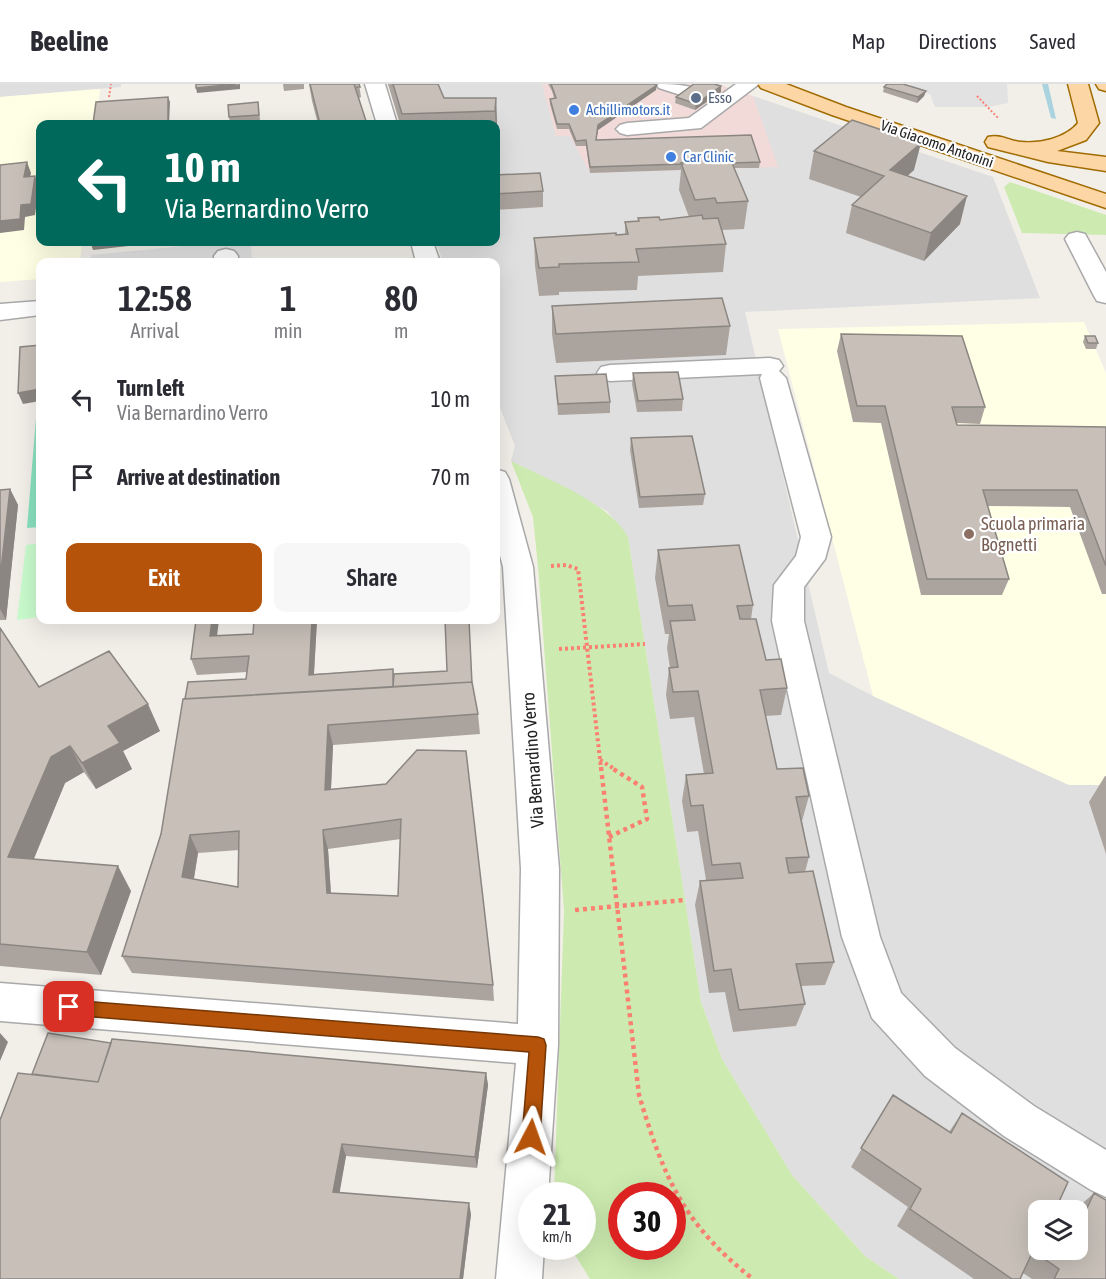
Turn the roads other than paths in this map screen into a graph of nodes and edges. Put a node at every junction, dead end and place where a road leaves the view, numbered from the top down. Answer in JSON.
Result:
{"nodes":[{"id":1,"x":375,"y":84,"type":"edge"},
{"id":2,"x":666,"y":84,"type":"edge"},
{"id":3,"x":749,"y":84,"type":"edge"},
{"id":4,"x":812,"y":84,"type":"edge"},
{"id":5,"x":1078,"y":84,"type":"edge"},
{"id":6,"x":775,"y":85,"type":"edge"},
{"id":7,"x":690,"y":92,"type":"edge"},
{"id":8,"x":386,"y":120,"type":"edge"},
{"id":9,"x":939,"y":124,"type":"dead end"},
{"id":10,"x":627,"y":129,"type":"dead end"},
{"id":11,"x":973,"y":135,"type":"dead end"},
{"id":12,"x":1016,"y":148,"type":"junction"},
{"id":13,"x":1106,"y":164,"type":"edge"},
{"id":14,"x":1106,"y":201,"type":"edge"},
{"id":15,"x":1077,"y":240,"type":"dead end"},
{"id":16,"x":1106,"y":296,"type":"edge"},
{"id":17,"x":36,"y":308,"type":"edge"},
{"id":18,"x":0,"y":312,"type":"edge"},
{"id":19,"x":610,"y":373,"type":"edge"},
{"id":20,"x":500,"y":500,"type":"edge"},
{"id":21,"x":0,"y":1002,"type":"edge"},
{"id":22,"x":538,"y":1045,"type":"junction"},
{"id":23,"x":1106,"y":1175,"type":"edge"},
{"id":24,"x":521,"y":1278,"type":"edge"}],
"edges":[{"from":1,"to":8,"type":"street"},
{"from":2,"to":7,"type":"street"},
{"from":3,"to":10,"type":"street"},
{"from":4,"to":9,"type":"main road","name":"Via Giacomo Antonini"},
{"from":5,"to":12,"type":"main road"},
{"from":6,"to":14,"type":"main road","name":"Via Giacomo Antonini"},
{"from":11,"to":12,"type":"main road","name":"Via Giacomo Antonini"},
{"from":12,"to":13,"type":"main road","name":"Via Giacomo Antonini"},
{"from":15,"to":16,"type":"street"},
{"from":17,"to":18,"type":"street"},
{"from":19,"to":23,"type":"street"},
{"from":20,"to":22,"type":"street","name":"Via Bernardino Verro"},
{"from":21,"to":22,"type":"street"},
{"from":22,"to":24,"type":"street","name":"Via Bernardino Verro"}]}
